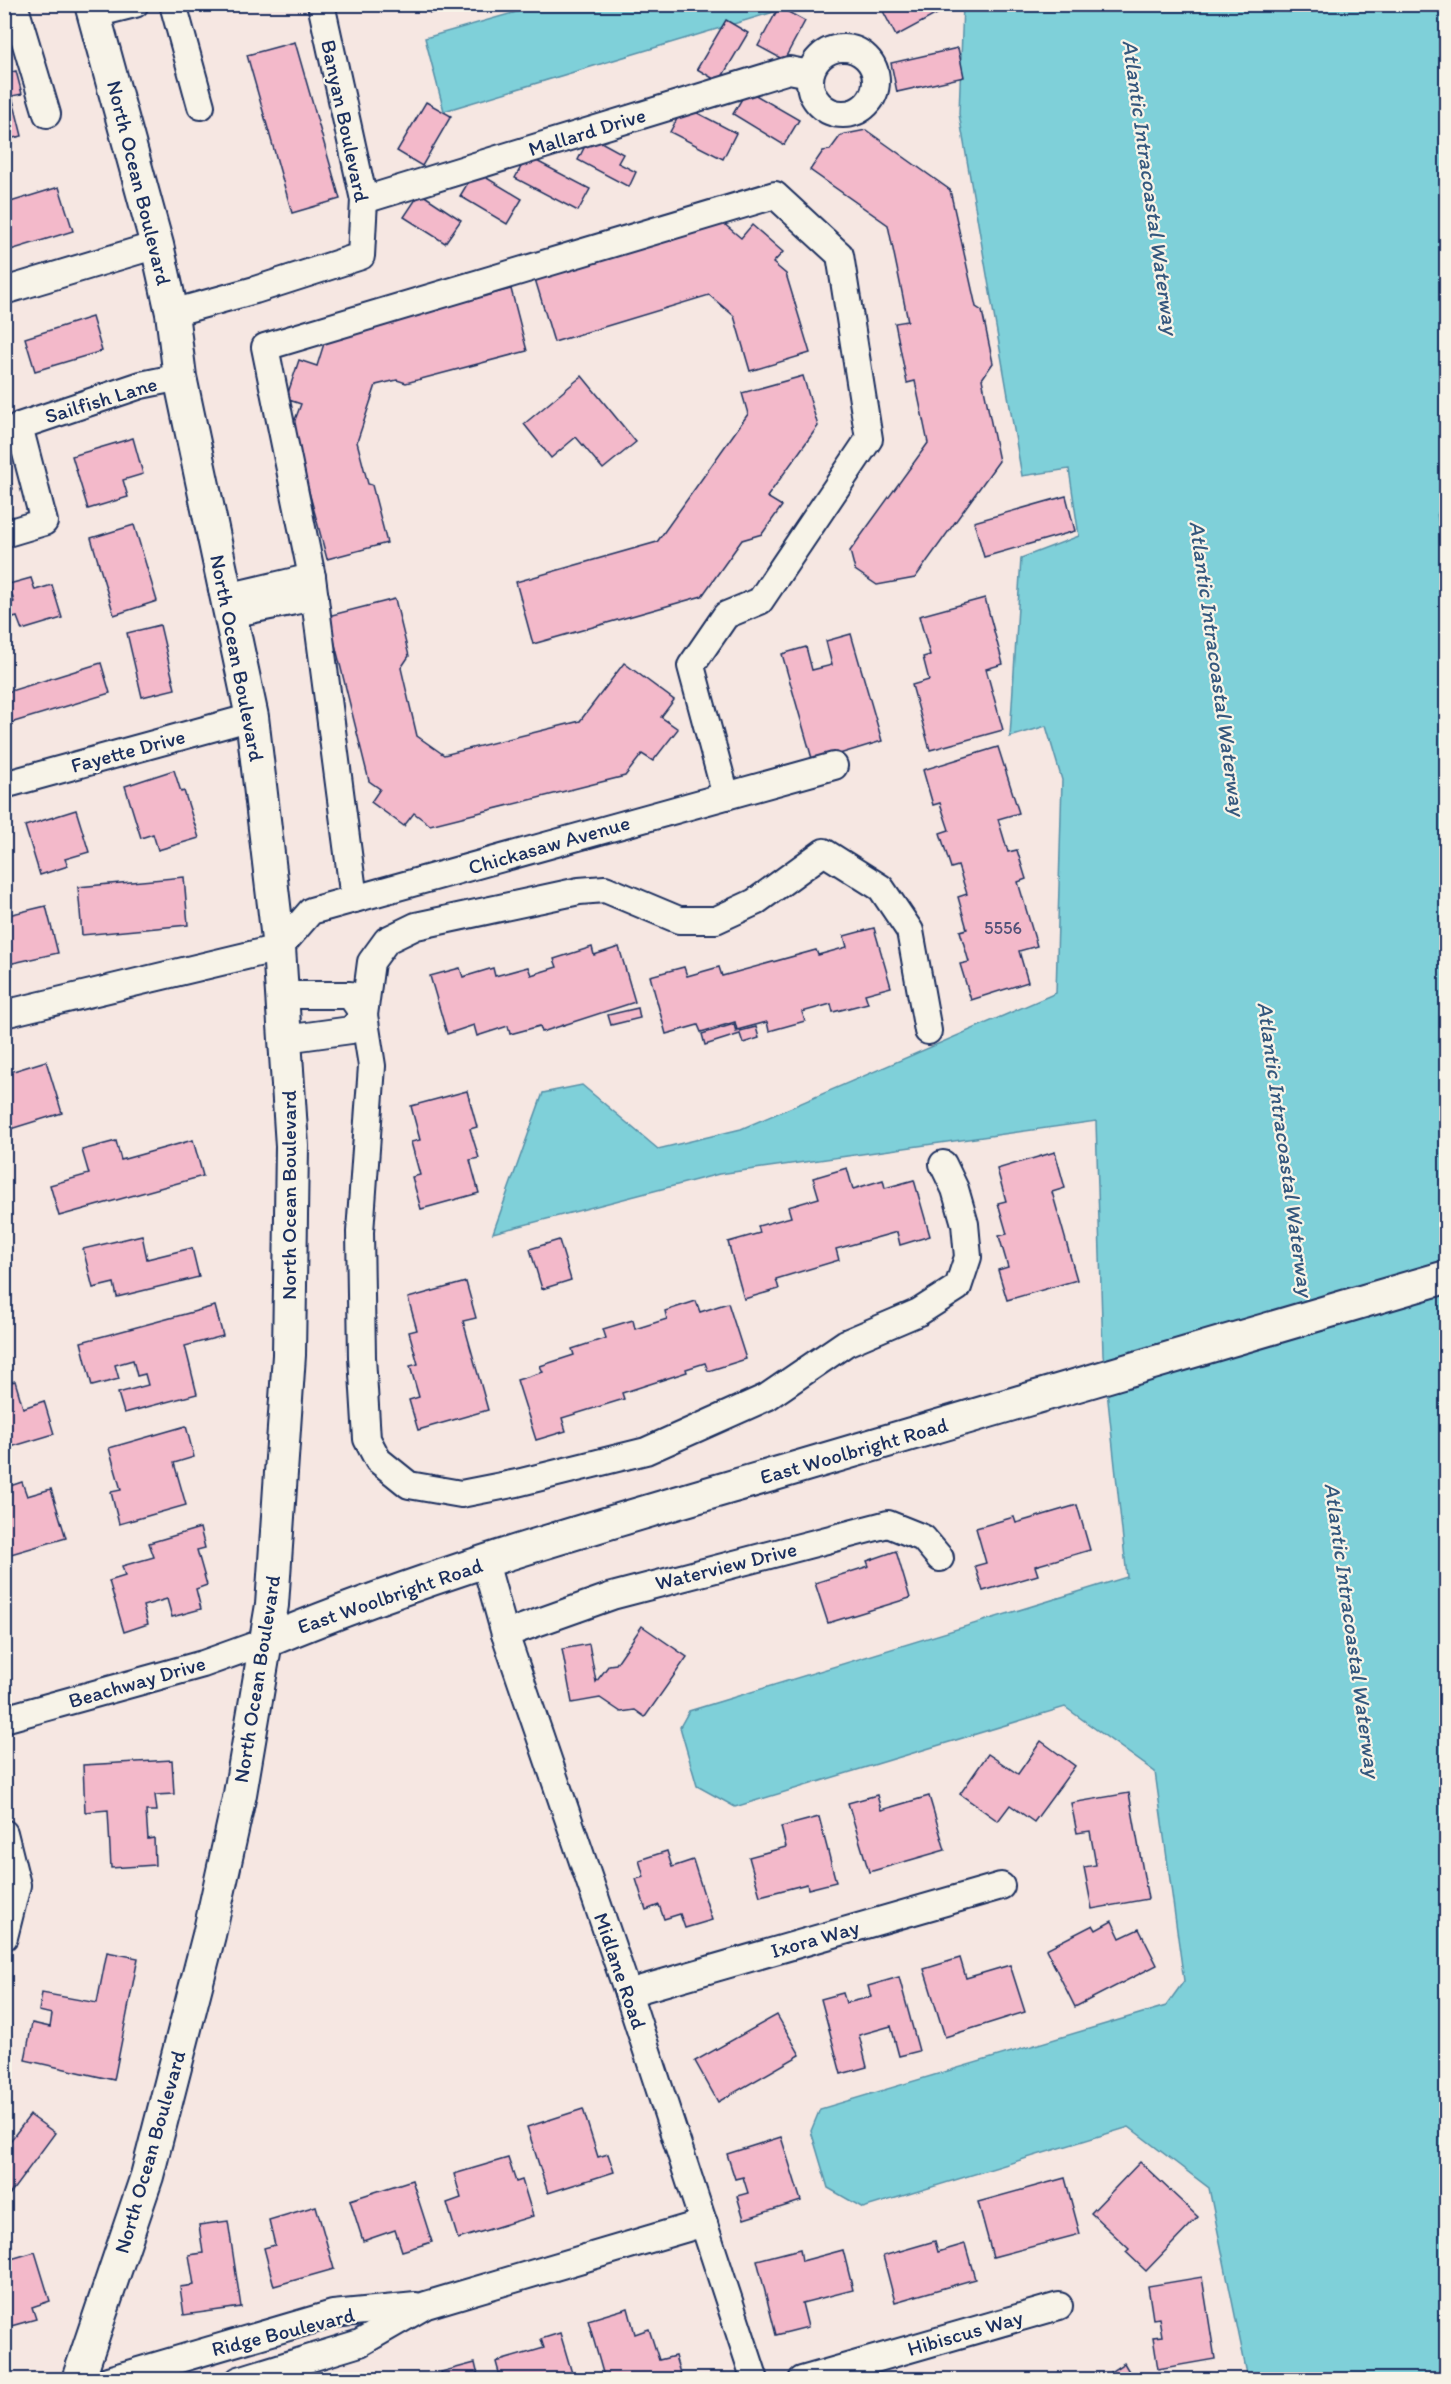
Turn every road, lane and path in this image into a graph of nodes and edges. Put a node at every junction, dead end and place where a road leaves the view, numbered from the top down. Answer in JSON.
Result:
{"nodes":[{"id":1,"x":14,"y":4,"type":"edge"},
{"id":2,"x":135,"y":4,"type":"edge"},
{"id":3,"x":173,"y":4,"type":"edge"},
{"id":4,"x":321,"y":4,"type":"edge"},
{"id":5,"x":4,"y":7,"type":"edge"},
{"id":6,"x":93,"y":9,"type":"edge"},
{"id":7,"x":810,"y":74,"type":"dead end"},
{"id":8,"x":201,"y":106,"type":"dead end"},
{"id":9,"x":47,"y":114,"type":"dead end"},
{"id":10,"x":364,"y":200,"type":"junction"},
{"id":11,"x":157,"y":245,"type":"junction"},
{"id":12,"x":4,"y":291,"type":"edge"},
{"id":13,"x":172,"y":313,"type":"junction"},
{"id":14,"x":180,"y":377,"type":"junction"},
{"id":15,"x":4,"y":534,"type":"edge"},
{"id":16,"x":313,"y":587,"type":"junction"},
{"id":17,"x":228,"y":606,"type":"junction"},
{"id":18,"x":252,"y":717,"type":"junction"},
{"id":19,"x":834,"y":766,"type":"dead end"},
{"id":20,"x":4,"y":784,"type":"edge"},
{"id":21,"x":726,"y":796,"type":"junction"},
{"id":22,"x":354,"y":899,"type":"junction"},
{"id":23,"x":279,"y":948,"type":"junction"},
{"id":24,"x":282,"y":995,"type":"junction"},
{"id":25,"x":4,"y":1014,"type":"edge"},
{"id":26,"x":364,"y":1015,"type":"junction"},
{"id":27,"x":928,"y":1031,"type":"dead end"},
{"id":28,"x":285,"y":1039,"type":"junction"},
{"id":29,"x":943,"y":1164,"type":"dead end"},
{"id":30,"x":1446,"y":1277,"type":"edge"},
{"id":31,"x":940,"y":1558,"type":"dead end"},
{"id":32,"x":485,"y":1562,"type":"junction"},
{"id":33,"x":506,"y":1634,"type":"junction"},
{"id":34,"x":267,"y":1641,"type":"junction"},
{"id":35,"x":4,"y":1719,"type":"edge"},
{"id":36,"x":4,"y":1833,"type":"edge"},
{"id":37,"x":1001,"y":1886,"type":"dead end"},
{"id":38,"x":4,"y":1937,"type":"edge"},
{"id":39,"x":628,"y":1993,"type":"junction"},
{"id":40,"x":704,"y":2223,"type":"junction"},
{"id":41,"x":426,"y":2305,"type":"junction"},
{"id":42,"x":1059,"y":2306,"type":"dead end"},
{"id":43,"x":78,"y":2379,"type":"edge"},
{"id":44,"x":108,"y":2379,"type":"edge"},
{"id":45,"x":239,"y":2379,"type":"edge"},
{"id":46,"x":755,"y":2379,"type":"edge"},
{"id":47,"x":802,"y":2379,"type":"edge"}],
"edges":[{"from":1,"to":5,"type":"street"},
{"from":1,"to":9,"type":"street"},
{"from":2,"to":6,"type":"street"},
{"from":3,"to":8,"type":"street"},
{"from":4,"to":10,"type":"street","name":"Banyan Boulevard"},
{"from":6,"to":11,"type":"main road","name":"North Ocean Boulevard"},
{"from":7,"to":10,"type":"street","name":"Mallard Drive"},
{"from":10,"to":13,"type":"street","name":"Banyan Boulevard"},
{"from":11,"to":12,"type":"street"},
{"from":11,"to":13,"type":"main road","name":"North Ocean Boulevard"},
{"from":13,"to":14,"type":"main road","name":"North Ocean Boulevard"},
{"from":14,"to":15,"type":"street","name":"Sailfish Lane"},
{"from":14,"to":17,"type":"main road","name":"North Ocean Boulevard"},
{"from":16,"to":17,"type":"street"},
{"from":16,"to":21,"type":"street"},
{"from":16,"to":22,"type":"street"},
{"from":17,"to":18,"type":"main road","name":"North Ocean Boulevard"},
{"from":18,"to":20,"type":"street","name":"Fayette Drive"},
{"from":18,"to":23,"type":"main road","name":"North Ocean Boulevard"},
{"from":19,"to":21,"type":"street","name":"Chickasaw Avenue"},
{"from":21,"to":22,"type":"street","name":"Chickasaw Avenue"},
{"from":22,"to":23,"type":"street","name":"Chickasaw Avenue"},
{"from":23,"to":24,"type":"main road","name":"North Ocean Boulevard"},
{"from":23,"to":25,"type":"street"},
{"from":24,"to":26,"type":"street"},
{"from":24,"to":28,"type":"main road","name":"North Ocean Boulevard"},
{"from":26,"to":27,"type":"street"},
{"from":26,"to":28,"type":"street"},
{"from":26,"to":29,"type":"street"},
{"from":28,"to":34,"type":"main road","name":"North Ocean Boulevard"},
{"from":30,"to":32,"type":"main road","name":"East Woolbright Road"},
{"from":31,"to":33,"type":"street","name":"Waterview Drive"},
{"from":32,"to":33,"type":"street","name":"Midlane Road"},
{"from":32,"to":34,"type":"main road","name":"East Woolbright Road"},
{"from":33,"to":39,"type":"street","name":"Midlane Road"},
{"from":34,"to":35,"type":"street","name":"Beachway Drive"},
{"from":34,"to":43,"type":"main road","name":"North Ocean Boulevard"},
{"from":36,"to":38,"type":"street"},
{"from":37,"to":39,"type":"street","name":"Ixora Way"},
{"from":39,"to":40,"type":"street","name":"Midlane Road"},
{"from":40,"to":41,"type":"street","name":"Ridge Boulevard"},
{"from":40,"to":46,"type":"street","name":"Midlane Road"},
{"from":41,"to":44,"type":"street","name":"Ridge Boulevard"},
{"from":41,"to":45,"type":"street","name":"Ridge Boulevard"},
{"from":42,"to":47,"type":"street","name":"Hibiscus Way"}]}
